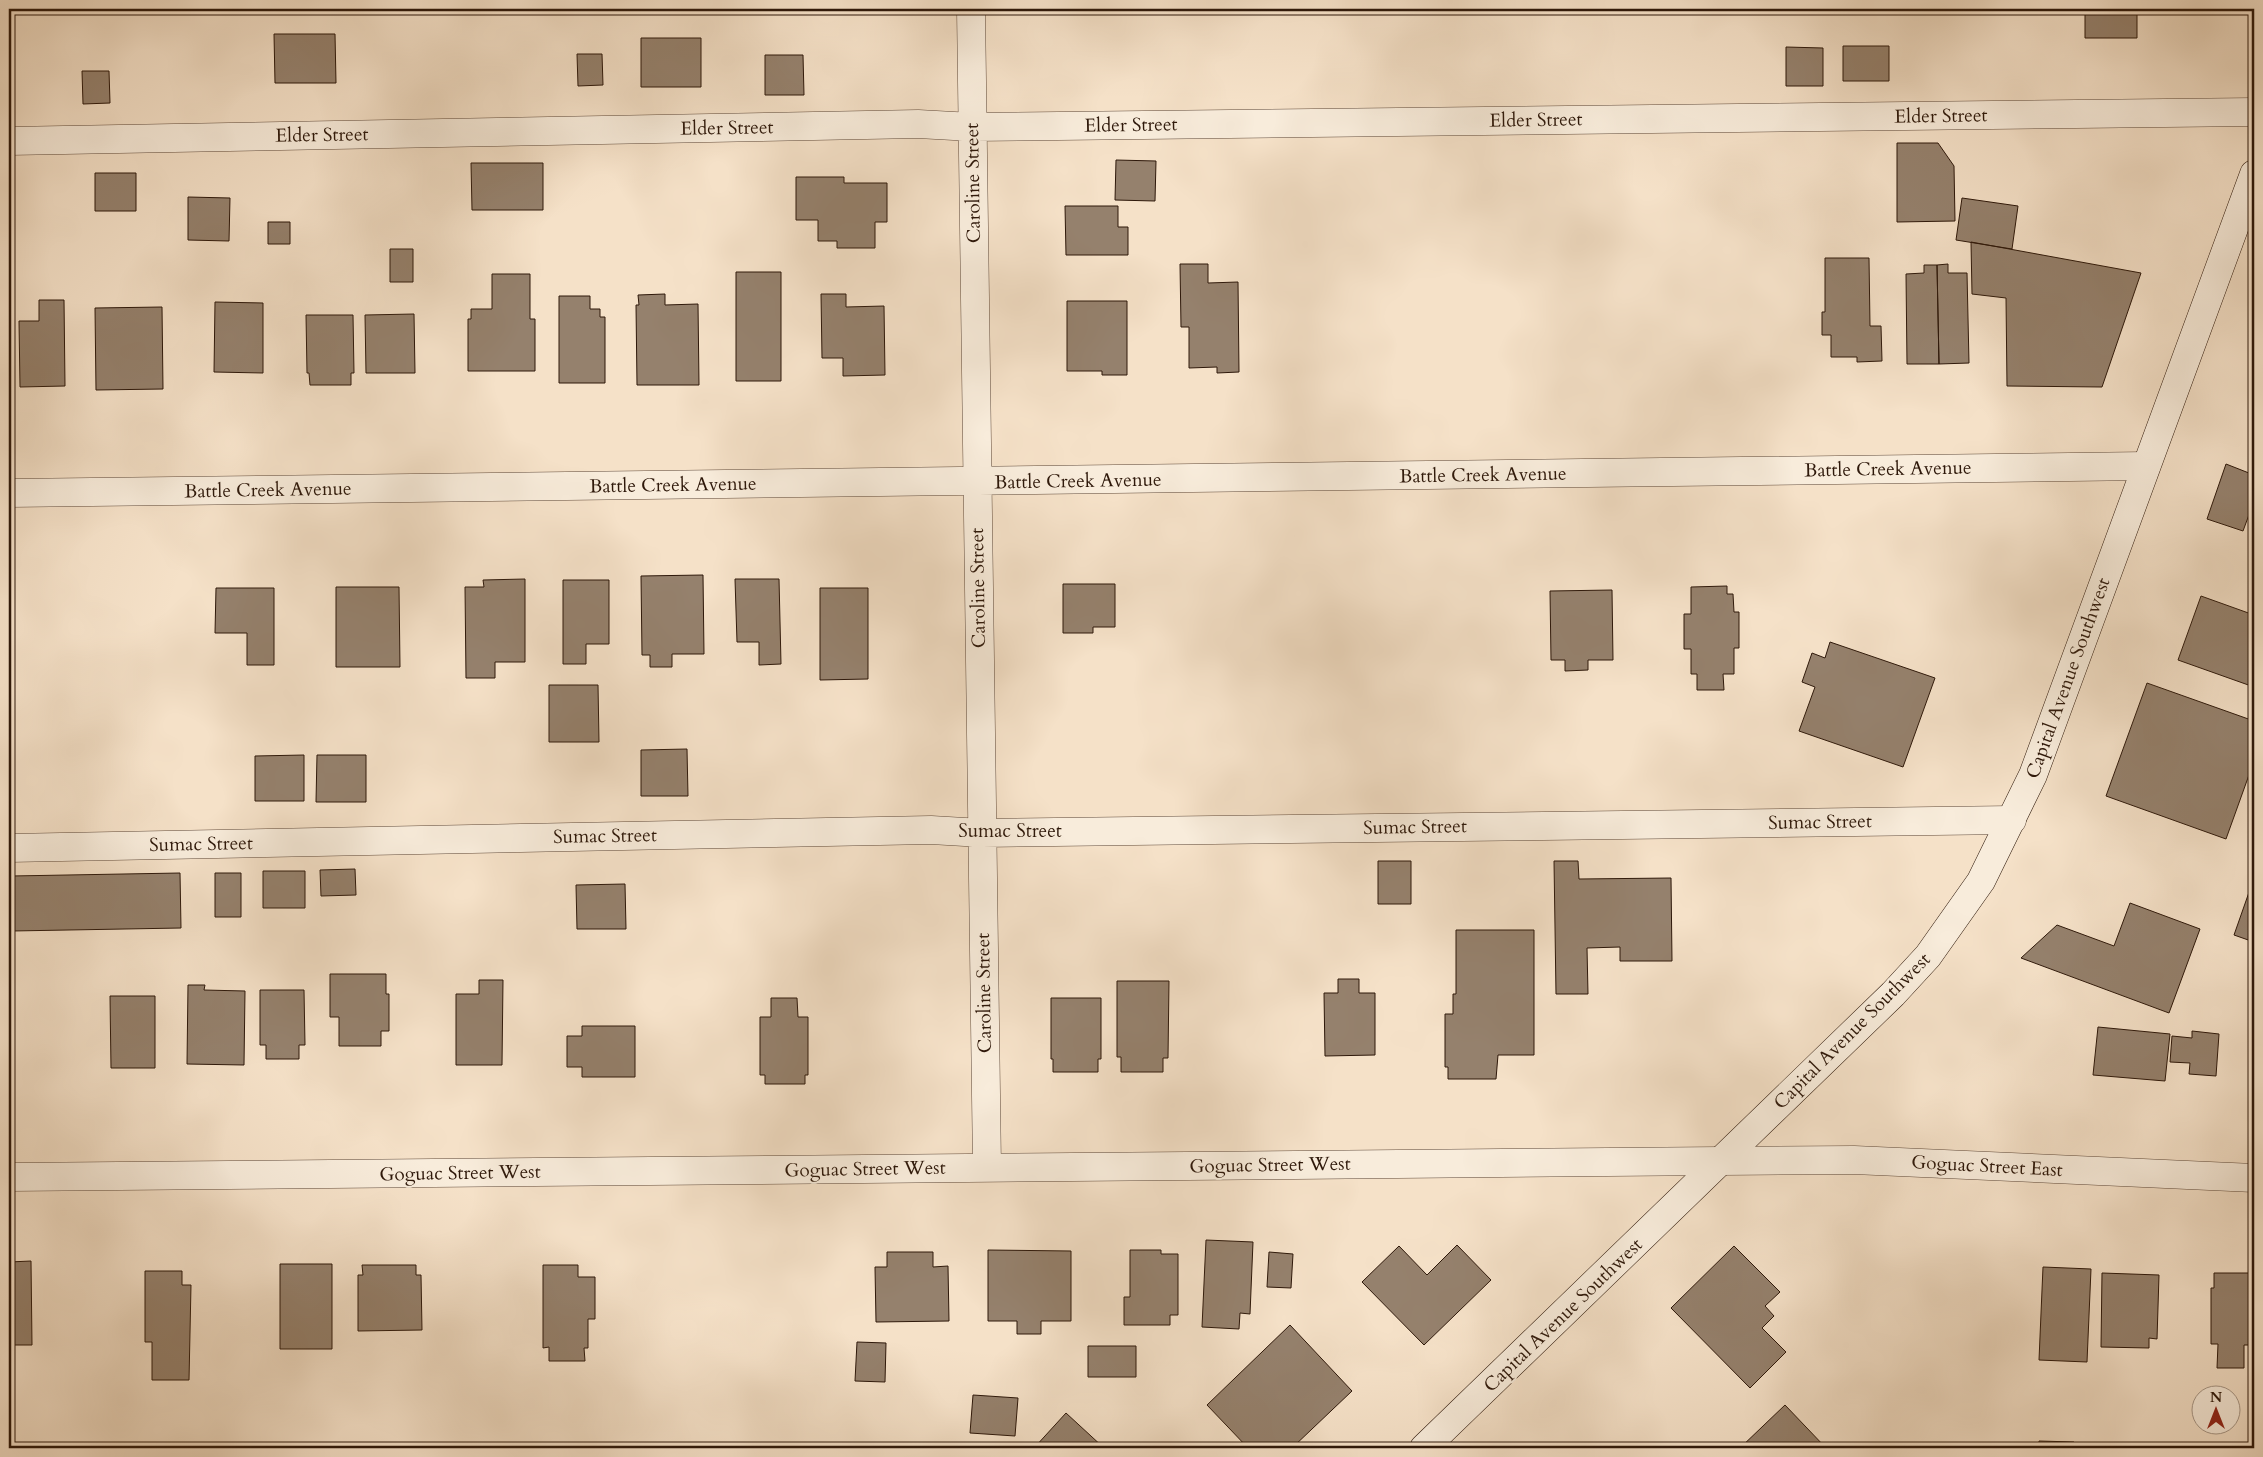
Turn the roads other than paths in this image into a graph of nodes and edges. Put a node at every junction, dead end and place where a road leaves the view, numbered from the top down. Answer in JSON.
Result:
{"nodes":[{"id":1,"x":971,"y":9,"type":"edge"},
{"id":2,"x":2254,"y":112,"type":"edge"},
{"id":3,"x":972,"y":127,"type":"junction"},
{"id":4,"x":9,"y":141,"type":"edge"},
{"id":5,"x":2254,"y":174,"type":"edge"},
{"id":6,"x":2146,"y":466,"type":"junction"},
{"id":7,"x":977,"y":482,"type":"junction"},
{"id":8,"x":9,"y":493,"type":"edge"},
{"id":9,"x":2012,"y":820,"type":"junction"},
{"id":10,"x":982,"y":833,"type":"junction"},
{"id":11,"x":9,"y":848,"type":"edge"},
{"id":12,"x":1721,"y":1160,"type":"junction"},
{"id":13,"x":987,"y":1167,"type":"junction"},
{"id":14,"x":9,"y":1177,"type":"edge"},
{"id":15,"x":2254,"y":1178,"type":"edge"},
{"id":16,"x":1424,"y":1448,"type":"edge"}],
"edges":[{"from":1,"to":3,"type":"street","name":"Caroline Street"},
{"from":2,"to":3,"type":"street","name":"Elder Street"},
{"from":3,"to":4,"type":"street","name":"Elder Street"},
{"from":3,"to":7,"type":"street","name":"Caroline Street"},
{"from":5,"to":6,"type":"street","name":"Capital Avenue Southwest"},
{"from":6,"to":7,"type":"street","name":"Battle Creek Avenue"},
{"from":6,"to":9,"type":"street","name":"Capital Avenue Southwest"},
{"from":7,"to":8,"type":"street","name":"Battle Creek Avenue"},
{"from":7,"to":10,"type":"street","name":"Caroline Street"},
{"from":9,"to":10,"type":"street","name":"Sumac Street"},
{"from":9,"to":12,"type":"street","name":"Capital Avenue Southwest"},
{"from":10,"to":11,"type":"street","name":"Sumac Street"},
{"from":10,"to":13,"type":"street","name":"Caroline Street"},
{"from":12,"to":13,"type":"street","name":"Goguac Street West"},
{"from":12,"to":15,"type":"street","name":"Goguac Street East"},
{"from":12,"to":16,"type":"street","name":"Capital Avenue Southwest"},
{"from":13,"to":14,"type":"street","name":"Goguac Street West"}]}
